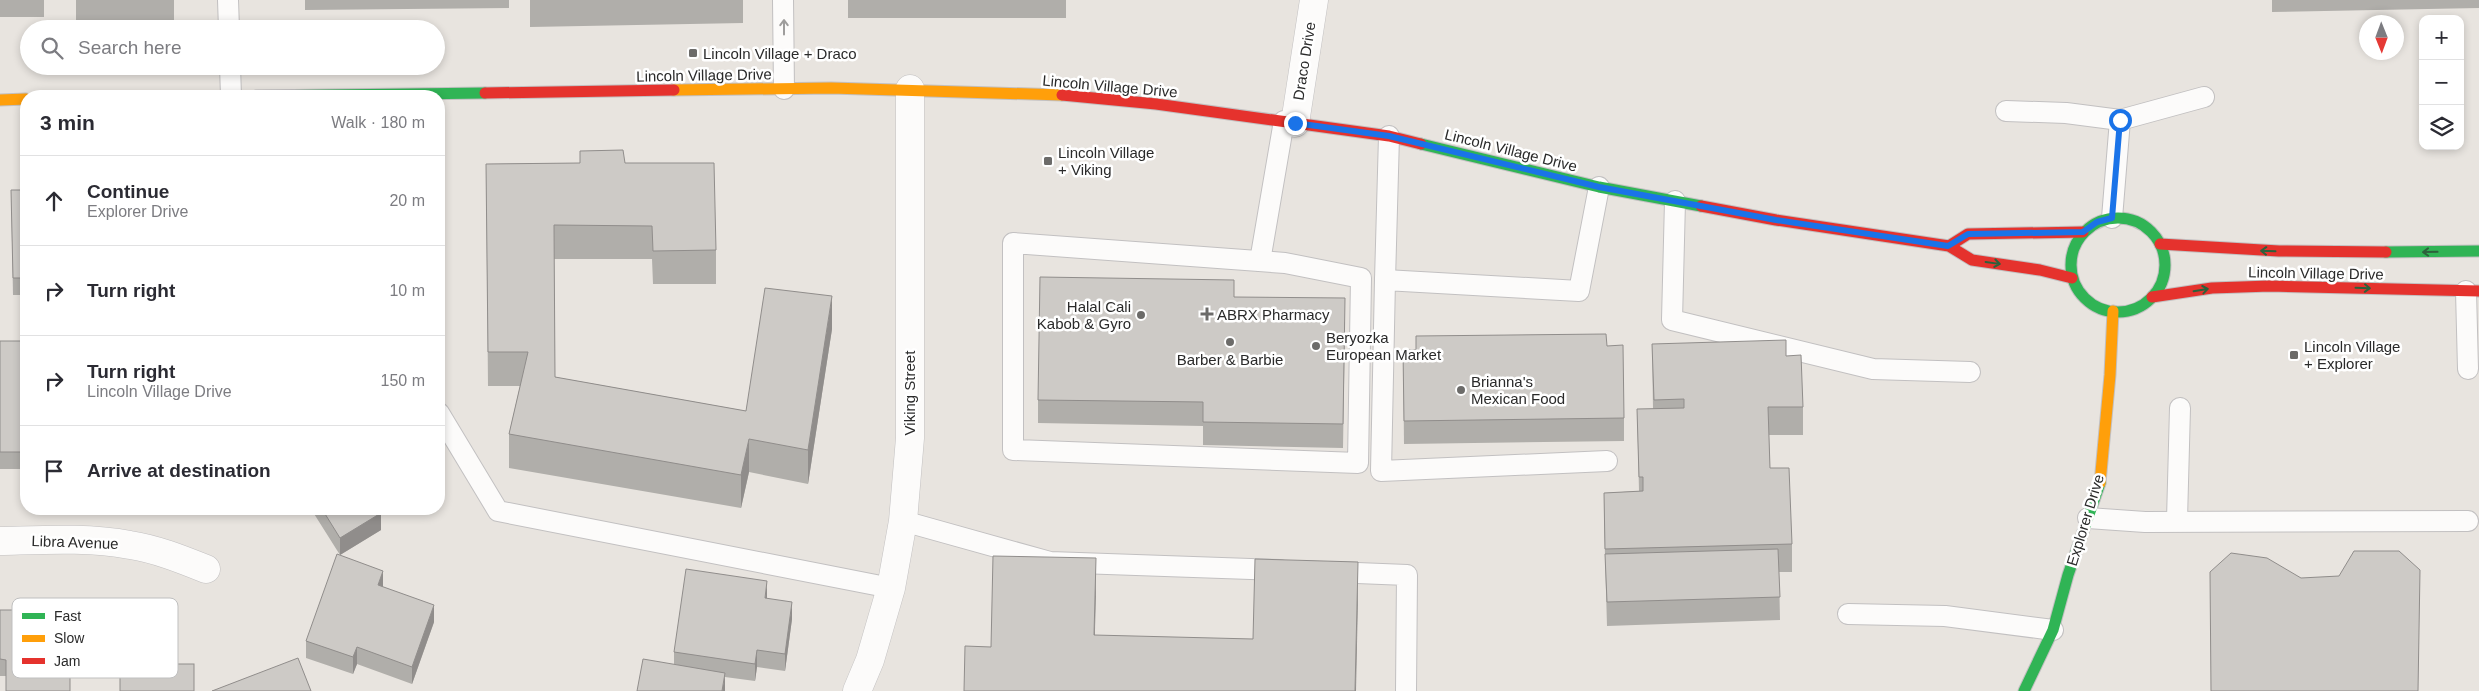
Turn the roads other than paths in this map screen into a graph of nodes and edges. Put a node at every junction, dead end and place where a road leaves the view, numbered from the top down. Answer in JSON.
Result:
{"nodes":[{"id":1,"x":228,"y":0,"type":"edge"},
{"id":2,"x":783,"y":0,"type":"edge"},
{"id":3,"x":1314,"y":0,"type":"edge"},
{"id":4,"x":229,"y":20,"type":"edge"},
{"id":5,"x":230,"y":75,"type":"edge"},
{"id":6,"x":784,"y":89,"type":"junction"},
{"id":7,"x":910,"y":89,"type":"junction"},
{"id":8,"x":230,"y":90,"type":"edge"},
{"id":9,"x":445,"y":94,"type":"edge"},
{"id":10,"x":2204,"y":97,"type":"dead end"},
{"id":11,"x":0,"y":100,"type":"edge"},
{"id":12,"x":20,"y":100,"type":"edge"},
{"id":13,"x":2006,"y":111,"type":"dead end"},
{"id":14,"x":2120,"y":120,"type":"junction"},
{"id":15,"x":1290,"y":122,"type":"junction"},
{"id":16,"x":1389,"y":136,"type":"junction"},
{"id":17,"x":1599,"y":187,"type":"junction"},
{"id":18,"x":1675,"y":202,"type":"junction"},
{"id":19,"x":2112,"y":218,"type":"junction"},
{"id":20,"x":2083,"y":232,"type":"junction"},
{"id":21,"x":2160,"y":244,"type":"junction"},
{"id":22,"x":1948,"y":246,"type":"junction"},
{"id":23,"x":2479,"y":251,"type":"edge"},
{"id":24,"x":1260,"y":261,"type":"junction"},
{"id":25,"x":2072,"y":278,"type":"junction"},
{"id":26,"x":1385,"y":280,"type":"junction"},
{"id":27,"x":2473,"y":291,"type":"edge"},
{"id":28,"x":2152,"y":297,"type":"junction"},
{"id":29,"x":2113,"y":311,"type":"junction"},
{"id":30,"x":2468,"y":369,"type":"dead end"},
{"id":31,"x":1970,"y":372,"type":"dead end"},
{"id":32,"x":2180,"y":408,"type":"dead end"},
{"id":33,"x":445,"y":423,"type":"edge"},
{"id":34,"x":1607,"y":461,"type":"dead end"},
{"id":35,"x":2088,"y":518,"type":"junction"},
{"id":36,"x":2177,"y":520,"type":"junction"},
{"id":37,"x":903,"y":521,"type":"junction"},
{"id":38,"x":2468,"y":521,"type":"dead end"},
{"id":39,"x":0,"y":540,"type":"edge"},
{"id":40,"x":206,"y":569,"type":"dead end"},
{"id":41,"x":891,"y":588,"type":"junction"},
{"id":42,"x":1848,"y":614,"type":"dead end"},
{"id":43,"x":2053,"y":630,"type":"junction"},
{"id":44,"x":857,"y":691,"type":"edge"},
{"id":45,"x":1406,"y":691,"type":"edge"},
{"id":46,"x":2024,"y":691,"type":"edge"}],
"edges":[{"from":1,"to":4,"type":"lane"},
{"from":6,"to":2,"type":"lane","one_way":true},
{"from":3,"to":15,"type":"street","name":"Draco Drive"},
{"from":5,"to":8,"type":"lane"},
{"from":6,"to":7,"type":"street","name":"Lincoln Village Drive"},
{"from":6,"to":9,"type":"street","name":"Lincoln Village Drive"},
{"from":7,"to":15,"type":"street","name":"Lincoln Village Drive"},
{"from":7,"to":37,"type":"street","name":"Viking Street"},
{"from":10,"to":14,"type":"lane"},
{"from":11,"to":12,"type":"street"},
{"from":13,"to":14,"type":"lane"},
{"from":14,"to":19,"type":"lane"},
{"from":15,"to":16,"type":"street","name":"Lincoln Village Drive"},
{"from":15,"to":24,"type":"lane"},
{"from":16,"to":17,"type":"street","name":"Lincoln Village Drive"},
{"from":16,"to":26,"type":"lane"},
{"from":17,"to":18,"type":"street","name":"Lincoln Village Drive"},
{"from":17,"to":26,"type":"lane"},
{"from":18,"to":22,"type":"street","name":"Lincoln Village Drive"},
{"from":18,"to":31,"type":"lane"},
{"from":19,"to":20,"type":"street"},
{"from":19,"to":21,"type":"street"},
{"from":20,"to":22,"type":"street"},
{"from":20,"to":25,"type":"street"},
{"from":23,"to":21,"type":"street","name":"Lincoln Village Drive","one_way":true},
{"from":21,"to":28,"type":"street"},
{"from":22,"to":25,"type":"street","name":"Lincoln Village Drive","one_way":true},
{"from":24,"to":24,"type":"lane"},
{"from":25,"to":29,"type":"street"},
{"from":26,"to":34,"type":"lane"},
{"from":28,"to":27,"type":"street","name":"Lincoln Village Drive","one_way":true},
{"from":27,"to":30,"type":"lane"},
{"from":28,"to":29,"type":"street"},
{"from":29,"to":35,"type":"street","name":"Explorer Drive"},
{"from":32,"to":36,"type":"lane"},
{"from":33,"to":41,"type":"lane"},
{"from":35,"to":36,"type":"lane"},
{"from":35,"to":43,"type":"street","name":"Explorer Drive"},
{"from":36,"to":38,"type":"lane"},
{"from":37,"to":41,"type":"street","name":"Viking Street"},
{"from":37,"to":45,"type":"lane"},
{"from":39,"to":40,"type":"street","name":"Libra Avenue"},
{"from":41,"to":44,"type":"street","name":"Viking Street"},
{"from":42,"to":43,"type":"lane"},
{"from":43,"to":46,"type":"street","name":"Explorer Drive"}]}
